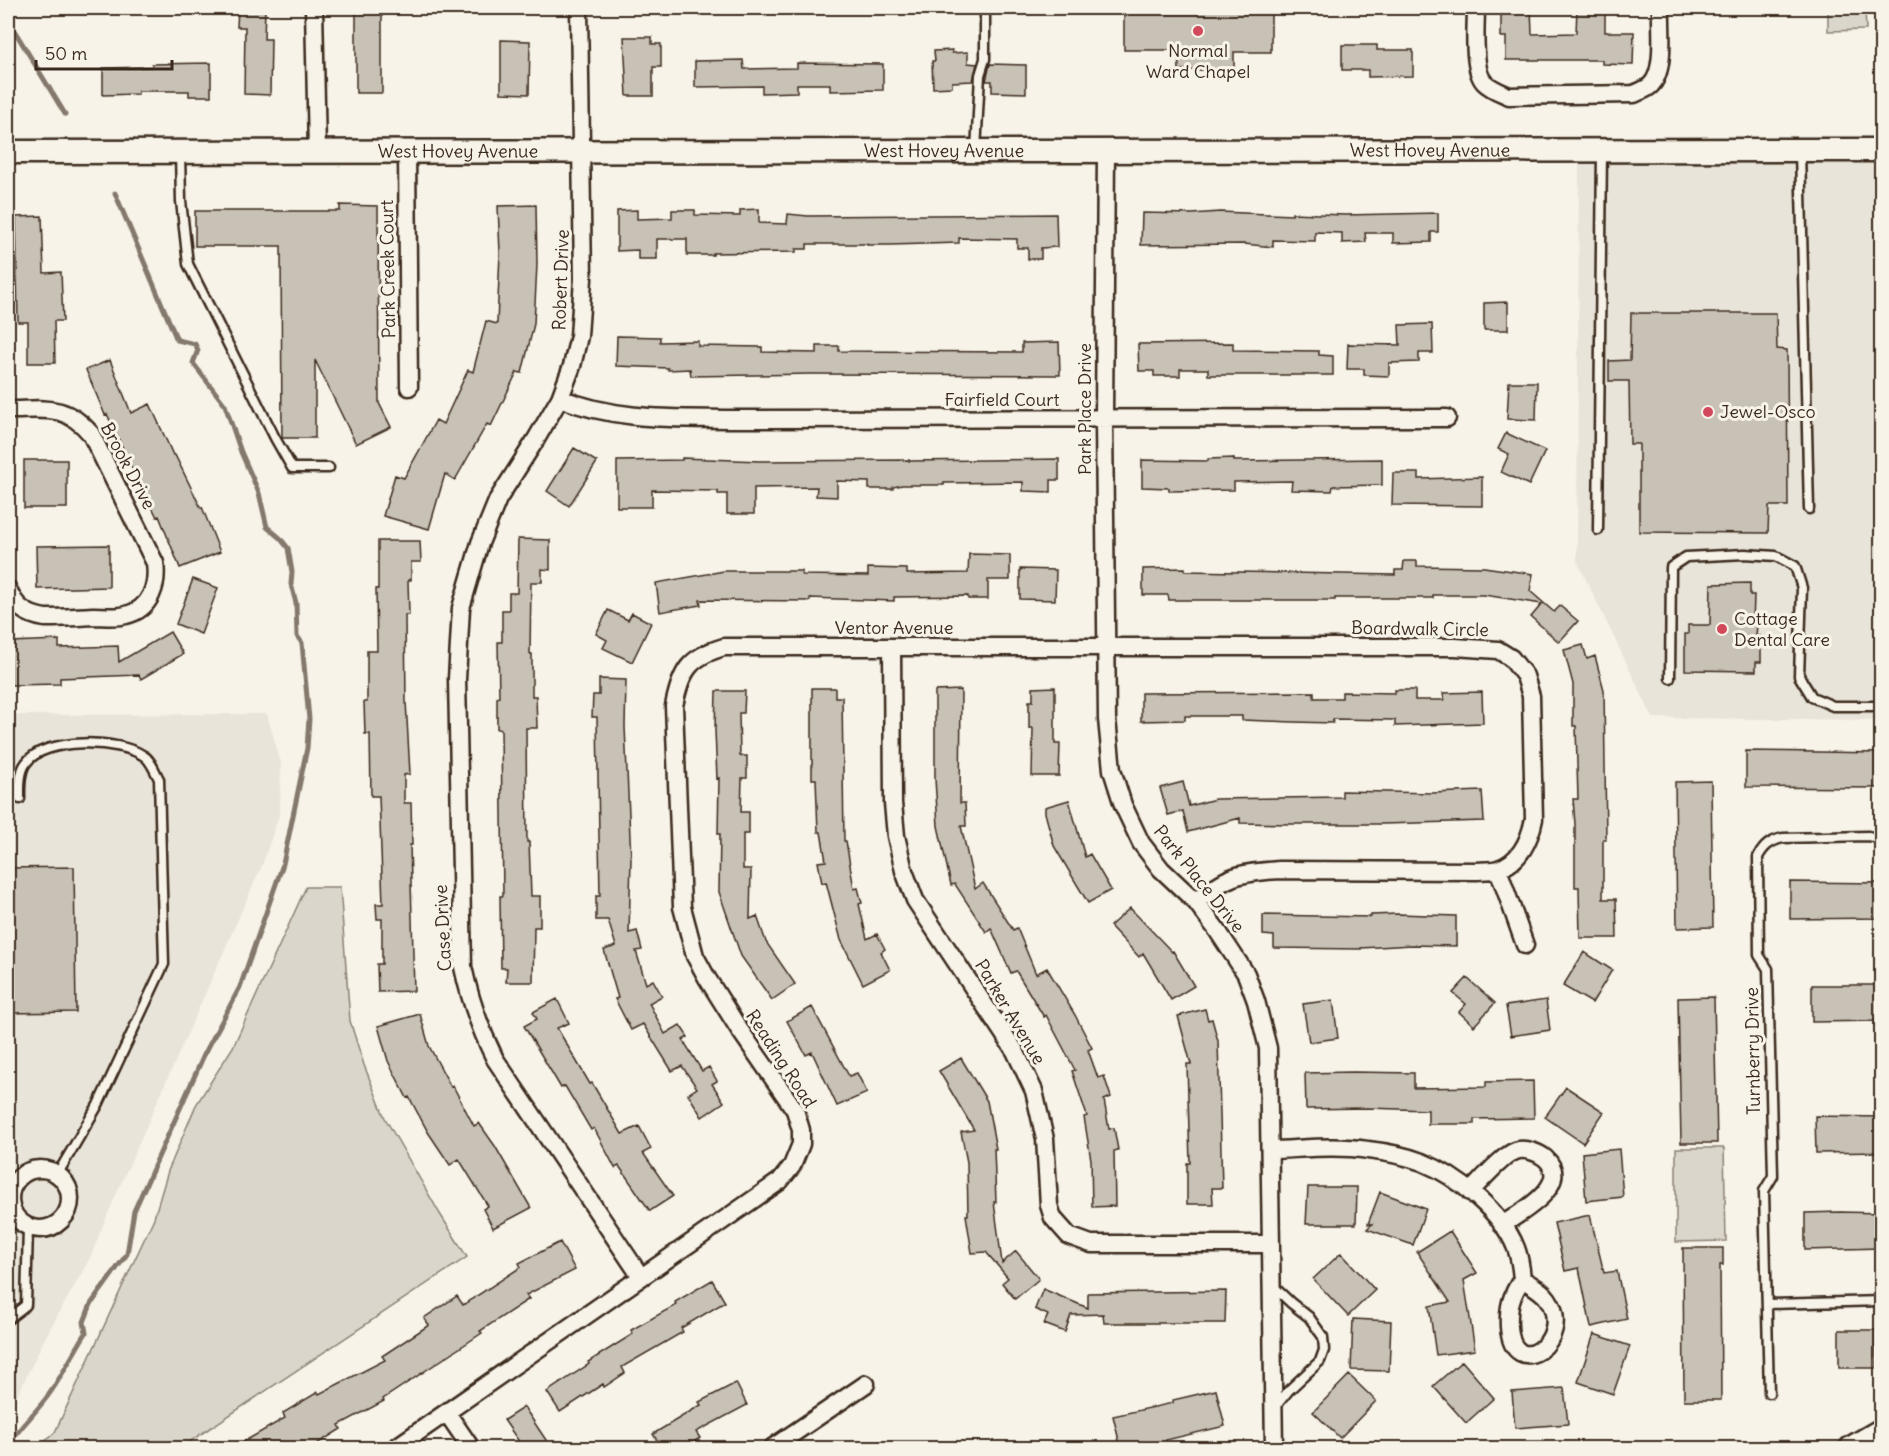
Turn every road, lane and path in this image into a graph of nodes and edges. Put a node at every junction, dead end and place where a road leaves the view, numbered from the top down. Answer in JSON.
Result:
{"nodes":[{"id":1,"x":314,"y":8,"type":"edge"},
{"id":2,"x":579,"y":8,"type":"edge"},
{"id":3,"x":985,"y":8,"type":"edge"},
{"id":4,"x":1476,"y":8,"type":"edge"},
{"id":5,"x":1660,"y":8,"type":"edge"},
{"id":6,"x":1881,"y":150,"type":"edge"},
{"id":7,"x":976,"y":151,"type":"junction"},
{"id":8,"x":1106,"y":151,"type":"junction"},
{"id":9,"x":1602,"y":151,"type":"junction"},
{"id":10,"x":1800,"y":151,"type":"junction"},
{"id":11,"x":8,"y":152,"type":"edge"},
{"id":12,"x":180,"y":152,"type":"junction"},
{"id":13,"x":317,"y":152,"type":"junction"},
{"id":14,"x":407,"y":152,"type":"junction"},
{"id":15,"x":582,"y":152,"type":"junction"},
{"id":16,"x":409,"y":387,"type":"dead end"},
{"id":17,"x":560,"y":398,"type":"junction"},
{"id":18,"x":8,"y":410,"type":"edge"},
{"id":19,"x":1447,"y":418,"type":"dead end"},
{"id":20,"x":1104,"y":419,"type":"junction"},
{"id":21,"x":329,"y":468,"type":"dead end"},
{"id":22,"x":1809,"y":509,"type":"dead end"},
{"id":23,"x":1598,"y":530,"type":"dead end"},
{"id":24,"x":485,"y":531,"type":"joint"},
{"id":25,"x":8,"y":589,"type":"edge"},
{"id":26,"x":1107,"y":647,"type":"junction"},
{"id":27,"x":892,"y":648,"type":"junction"},
{"id":28,"x":688,"y":667,"type":"joint"},
{"id":29,"x":1670,"y":678,"type":"dead end"},
{"id":30,"x":1881,"y":706,"type":"edge"},
{"id":31,"x":20,"y":799,"type":"dead end"},
{"id":32,"x":1881,"y":839,"type":"edge"},
{"id":33,"x":1498,"y":869,"type":"junction"},
{"id":34,"x":1196,"y":902,"type":"junction"},
{"id":35,"x":1525,"y":945,"type":"dead end"},
{"id":36,"x":1271,"y":1150,"type":"junction"},
{"id":37,"x":57,"y":1175,"type":"junction"},
{"id":38,"x":1470,"y":1191,"type":"junction"},
{"id":39,"x":19,"y":1225,"type":"edge"},
{"id":40,"x":1502,"y":1225,"type":"junction"},
{"id":41,"x":1271,"y":1244,"type":"junction"},
{"id":42,"x":640,"y":1277,"type":"junction"},
{"id":43,"x":1522,"y":1279,"type":"dead end"},
{"id":44,"x":1272,"y":1284,"type":"junction"},
{"id":45,"x":1881,"y":1301,"type":"edge"},
{"id":46,"x":1767,"y":1304,"type":"junction"},
{"id":47,"x":8,"y":1319,"type":"edge"},
{"id":48,"x":866,"y":1384,"type":"dead end"},
{"id":49,"x":1769,"y":1393,"type":"dead end"},
{"id":50,"x":1274,"y":1409,"type":"junction"},
{"id":51,"x":447,"y":1413,"type":"junction"},
{"id":52,"x":1881,"y":1430,"type":"edge"},
{"id":53,"x":395,"y":1449,"type":"edge"},
{"id":54,"x":471,"y":1449,"type":"edge"},
{"id":55,"x":772,"y":1449,"type":"edge"},
{"id":56,"x":1274,"y":1449,"type":"edge"},
{"id":57,"x":1851,"y":1449,"type":"edge"}],
"edges":[{"from":1,"to":13,"type":"street"},
{"from":2,"to":15,"type":"street","name":"Robert Drive"},
{"from":3,"to":7,"type":"lane"},
{"from":4,"to":5,"type":"street"},
{"from":6,"to":10,"type":"street","name":"West Hovey Avenue"},
{"from":7,"to":8,"type":"street","name":"West Hovey Avenue"},
{"from":7,"to":15,"type":"street","name":"West Hovey Avenue"},
{"from":8,"to":9,"type":"street","name":"West Hovey Avenue"},
{"from":8,"to":20,"type":"street","name":"Park Place Drive"},
{"from":9,"to":10,"type":"street","name":"West Hovey Avenue"},
{"from":9,"to":23,"type":"lane"},
{"from":10,"to":22,"type":"lane"},
{"from":11,"to":12,"type":"street","name":"West Hovey Avenue"},
{"from":12,"to":13,"type":"street","name":"West Hovey Avenue"},
{"from":12,"to":21,"type":"lane"},
{"from":13,"to":14,"type":"street","name":"West Hovey Avenue"},
{"from":14,"to":15,"type":"street","name":"West Hovey Avenue"},
{"from":14,"to":16,"type":"street","name":"Park Creek Court"},
{"from":15,"to":17,"type":"street","name":"Robert Drive"},
{"from":17,"to":20,"type":"street","name":"Fairfield Court"},
{"from":17,"to":24,"type":"street","name":"Robert Drive"},
{"from":18,"to":25,"type":"street","name":"Brook Drive"},
{"from":19,"to":20,"type":"street","name":"Fairfield Court"},
{"from":20,"to":26,"type":"street","name":"Park Place Drive"},
{"from":24,"to":42,"type":"street","name":"Case Drive"},
{"from":26,"to":27,"type":"street","name":"Ventor Avenue"},
{"from":26,"to":33,"type":"street","name":"Boardwalk Circle"},
{"from":26,"to":34,"type":"street","name":"Park Place Drive"},
{"from":27,"to":28,"type":"street","name":"Ventor Avenue"},
{"from":27,"to":41,"type":"street","name":"Parker Avenue"},
{"from":28,"to":42,"type":"street","name":"Reading Road"},
{"from":29,"to":30,"type":"lane"},
{"from":31,"to":37,"type":"lane"},
{"from":32,"to":46,"type":"lane","name":"Turnberry Drive"},
{"from":33,"to":34,"type":"street"},
{"from":33,"to":35,"type":"street"},
{"from":34,"to":36,"type":"street","name":"Park Place Drive"},
{"from":36,"to":38,"type":"street"},
{"from":36,"to":41,"type":"street","name":"Park Place Drive"},
{"from":37,"to":39,"type":"street"},
{"from":37,"to":39,"type":"street"},
{"from":38,"to":40,"type":"street"},
{"from":38,"to":40,"type":"street"},
{"from":39,"to":47,"type":"lane"},
{"from":40,"to":43,"type":"street"},
{"from":41,"to":44,"type":"street","name":"Park Place Drive"},
{"from":42,"to":51,"type":"street","name":"Reading Road"},
{"from":44,"to":50,"type":"street","name":"Park Place Drive"},
{"from":44,"to":50,"type":"lane"},
{"from":45,"to":46,"type":"lane"},
{"from":46,"to":49,"type":"lane","name":"Turnberry Drive"},
{"from":48,"to":55,"type":"street"},
{"from":50,"to":56,"type":"street","name":"Park Place Drive"},
{"from":51,"to":53,"type":"street","name":"Reading Road"},
{"from":51,"to":54,"type":"street"},
{"from":52,"to":57,"type":"street"}]}
